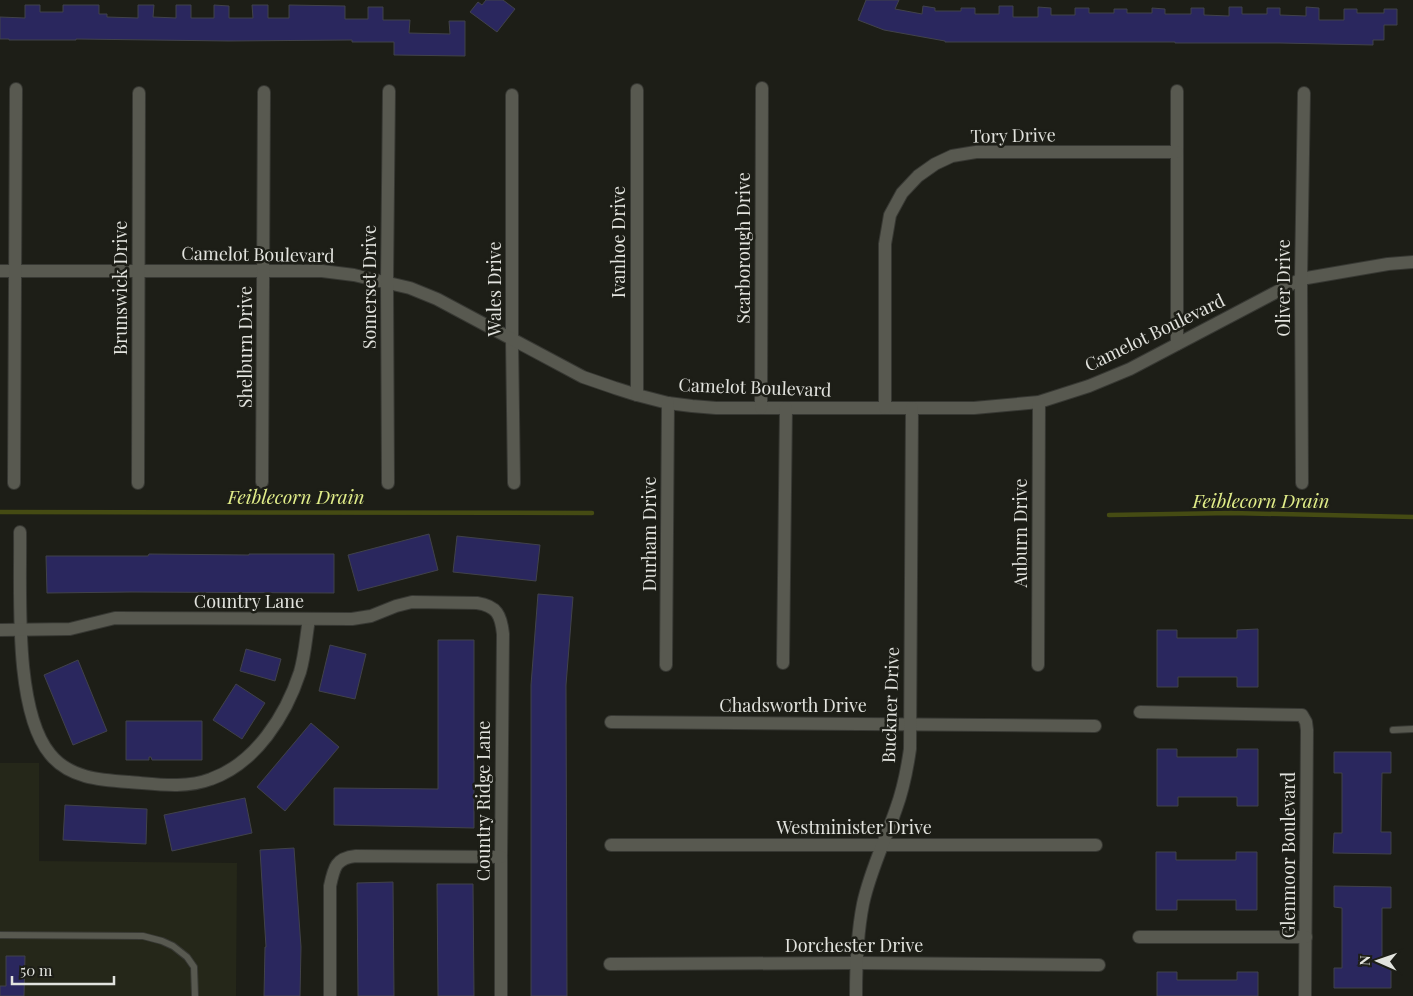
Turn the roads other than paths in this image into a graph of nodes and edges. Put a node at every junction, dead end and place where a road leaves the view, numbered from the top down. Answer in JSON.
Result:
{"nodes":[{"id":1,"x":762,"y":88,"type":"dead end"},
{"id":2,"x":16,"y":89,"type":"dead end"},
{"id":3,"x":637,"y":90,"type":"dead end"},
{"id":4,"x":1177,"y":91,"type":"dead end"},
{"id":5,"x":264,"y":92,"type":"dead end"},
{"id":6,"x":389,"y":92,"type":"dead end"},
{"id":7,"x":138,"y":93,"type":"dead end"},
{"id":8,"x":1304,"y":93,"type":"dead end"},
{"id":9,"x":512,"y":95,"type":"dead end"},
{"id":10,"x":1177,"y":152,"type":"junction"},
{"id":11,"x":1413,"y":262,"type":"edge"},
{"id":12,"x":1388,"y":264,"type":"junction"},
{"id":13,"x":1413,"y":268,"type":"edge"},
{"id":14,"x":264,"y":270,"type":"junction"},
{"id":15,"x":0,"y":271,"type":"edge"},
{"id":16,"x":15,"y":271,"type":"junction"},
{"id":17,"x":139,"y":272,"type":"junction"},
{"id":18,"x":1301,"y":279,"type":"junction"},
{"id":19,"x":387,"y":282,"type":"junction"},
{"id":20,"x":512,"y":340,"type":"junction"},
{"id":21,"x":1177,"y":344,"type":"junction"},
{"id":22,"x":636,"y":395,"type":"junction"},
{"id":23,"x":1039,"y":402,"type":"junction"},
{"id":24,"x":668,"y":403,"type":"junction"},
{"id":25,"x":761,"y":408,"type":"junction"},
{"id":26,"x":786,"y":408,"type":"junction"},
{"id":27,"x":885,"y":408,"type":"junction"},
{"id":28,"x":912,"y":408,"type":"junction"},
{"id":29,"x":262,"y":482,"type":"dead end"},
{"id":30,"x":14,"y":483,"type":"dead end"},
{"id":31,"x":138,"y":483,"type":"dead end"},
{"id":32,"x":388,"y":483,"type":"dead end"},
{"id":33,"x":514,"y":483,"type":"dead end"},
{"id":34,"x":1302,"y":483,"type":"dead end"},
{"id":35,"x":20,"y":532,"type":"dead end"},
{"id":36,"x":495,"y":609,"type":"joint"},
{"id":37,"x":308,"y":620,"type":"junction"},
{"id":38,"x":0,"y":630,"type":"edge"},
{"id":39,"x":21,"y":630,"type":"junction"},
{"id":40,"x":784,"y":663,"type":"dead end"},
{"id":41,"x":666,"y":665,"type":"dead end"},
{"id":42,"x":1038,"y":665,"type":"dead end"},
{"id":43,"x":1140,"y":712,"type":"dead end"},
{"id":44,"x":611,"y":722,"type":"dead end"},
{"id":45,"x":911,"y":724,"type":"junction"},
{"id":46,"x":1095,"y":726,"type":"dead end"},
{"id":47,"x":1413,"y":729,"type":"edge"},
{"id":48,"x":1393,"y":730,"type":"dead end"},
{"id":49,"x":611,"y":845,"type":"dead end"},
{"id":50,"x":1096,"y":845,"type":"dead end"},
{"id":51,"x":882,"y":846,"type":"junction"},
{"id":52,"x":501,"y":857,"type":"junction"},
{"id":53,"x":0,"y":935,"type":"edge"},
{"id":54,"x":1139,"y":937,"type":"dead end"},
{"id":55,"x":1306,"y":937,"type":"junction"},
{"id":56,"x":856,"y":963,"type":"junction"},
{"id":57,"x":610,"y":964,"type":"dead end"},
{"id":58,"x":1099,"y":965,"type":"dead end"},
{"id":59,"x":195,"y":996,"type":"edge"},
{"id":60,"x":330,"y":996,"type":"edge"},
{"id":61,"x":502,"y":996,"type":"edge"},
{"id":62,"x":856,"y":996,"type":"edge"},
{"id":63,"x":1305,"y":996,"type":"edge"}],
"edges":[{"from":1,"to":25,"type":"street","name":"Scarborough Drive"},
{"from":2,"to":16,"type":"street"},
{"from":3,"to":22,"type":"street","name":"Ivanhoe Drive"},
{"from":4,"to":10,"type":"street"},
{"from":5,"to":14,"type":"street","name":"Shelburn Drive"},
{"from":6,"to":19,"type":"street","name":"Somerset Drive"},
{"from":7,"to":17,"type":"street","name":"Brunswick Drive"},
{"from":8,"to":18,"type":"street","name":"Oliver Drive"},
{"from":9,"to":20,"type":"street","name":"Wales Drive"},
{"from":10,"to":21,"type":"street"},
{"from":10,"to":27,"type":"street","name":"Tory Drive"},
{"from":11,"to":12,"type":"street","name":"Camelot Boulevard"},
{"from":12,"to":13,"type":"street","name":"Camelot Boulevard"},
{"from":12,"to":18,"type":"street","name":"Camelot Boulevard"},
{"from":14,"to":17,"type":"street","name":"Camelot Boulevard"},
{"from":14,"to":19,"type":"street","name":"Camelot Boulevard"},
{"from":14,"to":29,"type":"street","name":"Shelburn Drive"},
{"from":15,"to":16,"type":"street","name":"Camelot Boulevard"},
{"from":16,"to":17,"type":"street","name":"Camelot Boulevard"},
{"from":16,"to":30,"type":"street"},
{"from":17,"to":31,"type":"street","name":"Brunswick Drive"},
{"from":18,"to":21,"type":"street","name":"Camelot Boulevard"},
{"from":18,"to":34,"type":"street","name":"Oliver Drive"},
{"from":19,"to":20,"type":"street","name":"Camelot Boulevard"},
{"from":19,"to":32,"type":"street","name":"Somerset Drive"},
{"from":20,"to":22,"type":"street","name":"Camelot Boulevard"},
{"from":20,"to":33,"type":"street","name":"Wales Drive"},
{"from":21,"to":23,"type":"street","name":"Camelot Boulevard"},
{"from":22,"to":24,"type":"street","name":"Camelot Boulevard"},
{"from":23,"to":28,"type":"street","name":"Camelot Boulevard"},
{"from":23,"to":42,"type":"street","name":"Auburn Drive"},
{"from":24,"to":25,"type":"street","name":"Camelot Boulevard"},
{"from":24,"to":41,"type":"street","name":"Durham Drive"},
{"from":25,"to":26,"type":"street","name":"Camelot Boulevard"},
{"from":26,"to":27,"type":"street","name":"Camelot Boulevard"},
{"from":26,"to":40,"type":"street"},
{"from":27,"to":28,"type":"street","name":"Camelot Boulevard"},
{"from":28,"to":45,"type":"street","name":"Buckner Drive"},
{"from":35,"to":39,"type":"street"},
{"from":36,"to":37,"type":"street","name":"Country Lane"},
{"from":36,"to":52,"type":"street","name":"Country Ridge Lane"},
{"from":37,"to":39,"type":"street","name":"Country Lane"},
{"from":37,"to":39,"type":"street"},
{"from":38,"to":39,"type":"street","name":"Country Lane"},
{"from":43,"to":55,"type":"street","name":"Glenmoor Boulevard"},
{"from":44,"to":45,"type":"street","name":"Chadsworth Drive"},
{"from":45,"to":46,"type":"street","name":"Chadsworth Drive"},
{"from":45,"to":51,"type":"street","name":"Buckner Drive"},
{"from":47,"to":48,"type":"lane"},
{"from":49,"to":51,"type":"street","name":"Westminister Drive"},
{"from":50,"to":51,"type":"street","name":"Westminister Drive"},
{"from":51,"to":56,"type":"street","name":"Buckner Drive"},
{"from":52,"to":60,"type":"street"},
{"from":52,"to":61,"type":"street","name":"Country Ridge Lane"},
{"from":53,"to":59,"type":"lane"},
{"from":54,"to":55,"type":"street"},
{"from":55,"to":63,"type":"street","name":"Glenmoor Boulevard"},
{"from":56,"to":57,"type":"street","name":"Dorchester Drive"},
{"from":56,"to":58,"type":"street","name":"Dorchester Drive"},
{"from":56,"to":62,"type":"street","name":"Buckner Drive"}]}
